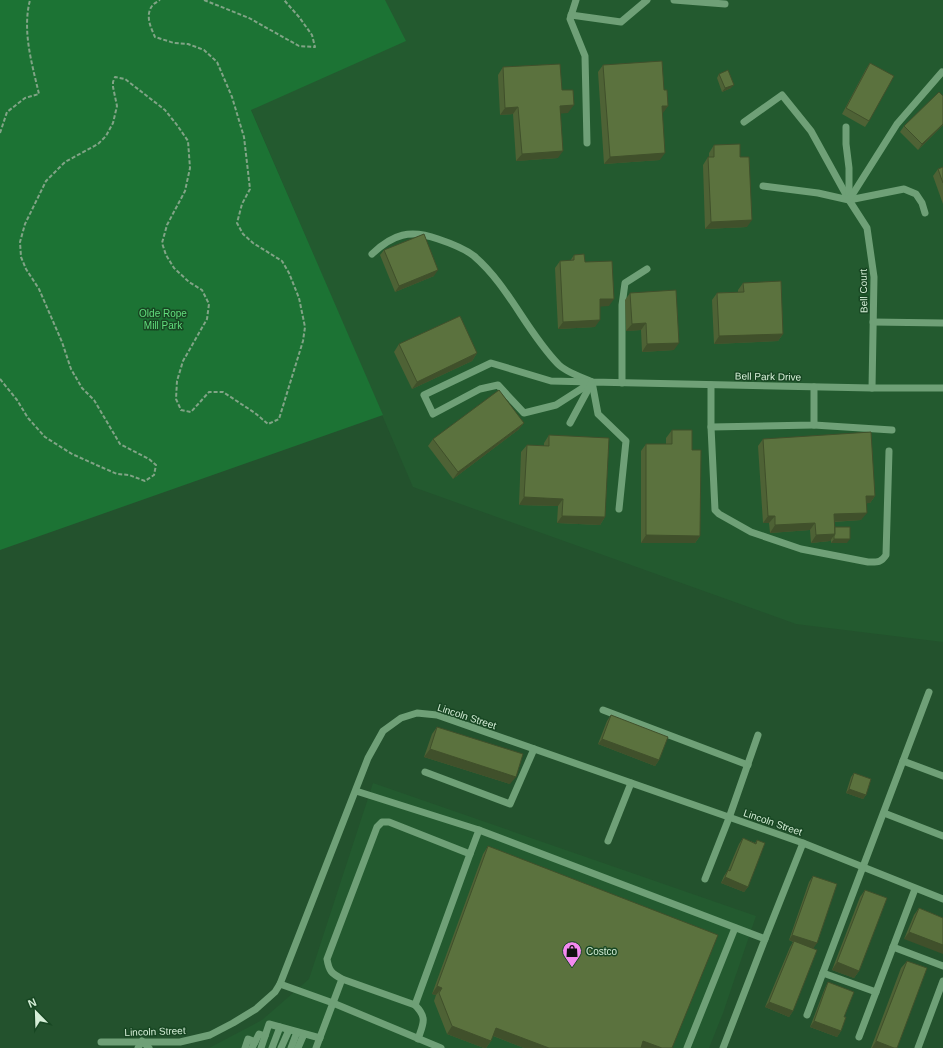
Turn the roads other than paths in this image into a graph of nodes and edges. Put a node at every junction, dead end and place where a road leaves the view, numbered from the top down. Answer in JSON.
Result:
{"nodes":[{"id":1,"x":576,"y":0,"type":"edge"},
{"id":2,"x":647,"y":0,"type":"edge"},
{"id":3,"x":674,"y":0,"type":"edge"},
{"id":4,"x":725,"y":4,"type":"dead end"},
{"id":5,"x":571,"y":17,"type":"junction"},
{"id":6,"x":942,"y":72,"type":"dead end"},
{"id":7,"x":744,"y":122,"type":"dead end"},
{"id":8,"x":846,"y":127,"type":"dead end"},
{"id":9,"x":587,"y":143,"type":"dead end"},
{"id":10,"x":763,"y":186,"type":"dead end"},
{"id":11,"x":849,"y":200,"type":"junction"},
{"id":12,"x":925,"y":213,"type":"dead end"},
{"id":13,"x":372,"y":254,"type":"dead end"},
{"id":14,"x":648,"y":269,"type":"dead end"},
{"id":15,"x":873,"y":322,"type":"junction"},
{"id":16,"x":943,"y":323,"type":"edge"},
{"id":17,"x":592,"y":382,"type":"junction"},
{"id":18,"x":622,"y":383,"type":"junction"},
{"id":19,"x":711,"y":385,"type":"junction"},
{"id":20,"x":814,"y":387,"type":"junction"},
{"id":21,"x":872,"y":388,"type":"junction"},
{"id":22,"x":943,"y":388,"type":"edge"},
{"id":23,"x":570,"y":423,"type":"dead end"},
{"id":24,"x":814,"y":425,"type":"junction"},
{"id":25,"x":711,"y":427,"type":"junction"},
{"id":26,"x":892,"y":430,"type":"dead end"},
{"id":27,"x":889,"y":451,"type":"dead end"},
{"id":28,"x":619,"y":509,"type":"dead end"},
{"id":29,"x":929,"y":692,"type":"dead end"},
{"id":30,"x":602,"y":710,"type":"dead end"},
{"id":31,"x":758,"y":735,"type":"dead end"},
{"id":32,"x":534,"y":749,"type":"junction"},
{"id":33,"x":903,"y":761,"type":"junction"},
{"id":34,"x":748,"y":765,"type":"junction"},
{"id":35,"x":425,"y":772,"type":"dead end"},
{"id":36,"x":943,"y":776,"type":"edge"},
{"id":37,"x":631,"y":783,"type":"junction"},
{"id":38,"x":356,"y":791,"type":"junction"},
{"id":39,"x":884,"y":813,"type":"junction"},
{"id":40,"x":729,"y":818,"type":"junction"},
{"id":41,"x":479,"y":830,"type":"junction"},
{"id":42,"x":943,"y":836,"type":"edge"},
{"id":43,"x":608,"y":841,"type":"dead end"},
{"id":44,"x":803,"y":844,"type":"junction"},
{"id":45,"x":470,"y":854,"type":"junction"},
{"id":46,"x":862,"y":868,"type":"junction"},
{"id":47,"x":705,"y":879,"type":"dead end"},
{"id":48,"x":915,"y":889,"type":"junction"},
{"id":49,"x":943,"y":899,"type":"edge"},
{"id":50,"x":735,"y":928,"type":"junction"},
{"id":51,"x":765,"y":939,"type":"junction"},
{"id":52,"x":893,"y":948,"type":"junction"},
{"id":53,"x":943,"y":966,"type":"edge"},
{"id":54,"x":823,"y":973,"type":"junction"},
{"id":55,"x":342,"y":979,"type":"junction"},
{"id":56,"x":943,"y":981,"type":"edge"},
{"id":57,"x":280,"y":984,"type":"junction"},
{"id":58,"x":876,"y":992,"type":"junction"},
{"id":59,"x":333,"y":1003,"type":"junction"},
{"id":60,"x":415,"y":1005,"type":"junction"},
{"id":61,"x":807,"y":1015,"type":"dead end"},
{"id":62,"x":280,"y":1027,"type":"junction"},
{"id":63,"x":289,"y":1030,"type":"junction"},
{"id":64,"x":301,"y":1033,"type":"junction"},
{"id":65,"x":265,"y":1036,"type":"junction"},
{"id":66,"x":859,"y":1037,"type":"dead end"},
{"id":67,"x":320,"y":1038,"type":"junction"},
{"id":68,"x":418,"y":1038,"type":"junction"},
{"id":69,"x":101,"y":1042,"type":"dead end"},
{"id":70,"x":140,"y":1045,"type":"edge"},
{"id":71,"x":254,"y":1045,"type":"edge"},
{"id":72,"x":149,"y":1048,"type":"edge"},
{"id":73,"x":245,"y":1048,"type":"edge"},
{"id":74,"x":260,"y":1048,"type":"edge"},
{"id":75,"x":272,"y":1048,"type":"edge"},
{"id":76,"x":281,"y":1048,"type":"edge"},
{"id":77,"x":291,"y":1048,"type":"edge"},
{"id":78,"x":298,"y":1048,"type":"edge"},
{"id":79,"x":316,"y":1048,"type":"edge"},
{"id":80,"x":441,"y":1048,"type":"edge"},
{"id":81,"x":687,"y":1048,"type":"edge"},
{"id":82,"x":723,"y":1048,"type":"edge"},
{"id":83,"x":918,"y":1048,"type":"edge"}],
"edges":[{"from":1,"to":5,"type":"street"},
{"from":2,"to":5,"type":"street"},
{"from":3,"to":4,"type":"street"},
{"from":5,"to":9,"type":"street"},
{"from":6,"to":11,"type":"street"},
{"from":7,"to":11,"type":"street","name":"Bell Court"},
{"from":8,"to":11,"type":"street"},
{"from":10,"to":11,"type":"street"},
{"from":11,"to":12,"type":"street"},
{"from":11,"to":15,"type":"street","name":"Bell Court"},
{"from":13,"to":17,"type":"street"},
{"from":14,"to":18,"type":"street"},
{"from":15,"to":16,"type":"street"},
{"from":15,"to":21,"type":"street","name":"Bell Court"},
{"from":17,"to":17,"type":"street","name":"Bell Park Drive"},
{"from":17,"to":18,"type":"street","name":"Bell Park Drive"},
{"from":17,"to":23,"type":"street"},
{"from":17,"to":28,"type":"street"},
{"from":18,"to":19,"type":"street","name":"Bell Park Drive"},
{"from":19,"to":20,"type":"street","name":"Bell Park Drive"},
{"from":19,"to":25,"type":"street"},
{"from":20,"to":21,"type":"street","name":"Bell Park Drive"},
{"from":20,"to":24,"type":"street"},
{"from":21,"to":22,"type":"street","name":"Bell Park Drive"},
{"from":24,"to":25,"type":"street"},
{"from":24,"to":26,"type":"street"},
{"from":25,"to":27,"type":"street"},
{"from":29,"to":33,"type":"street"},
{"from":30,"to":34,"type":"street"},
{"from":31,"to":34,"type":"street"},
{"from":32,"to":35,"type":"street"},
{"from":32,"to":37,"type":"street","name":"Lincoln Street"},
{"from":32,"to":38,"type":"street","name":"Lincoln Street"},
{"from":33,"to":36,"type":"street"},
{"from":33,"to":39,"type":"street"},
{"from":34,"to":40,"type":"street"},
{"from":37,"to":40,"type":"street","name":"Lincoln Street"},
{"from":37,"to":43,"type":"street"},
{"from":38,"to":41,"type":"street"},
{"from":38,"to":57,"type":"street","name":"Lincoln Street"},
{"from":39,"to":42,"type":"street"},
{"from":39,"to":46,"type":"street"},
{"from":40,"to":44,"type":"street","name":"Lincoln Street"},
{"from":40,"to":47,"type":"street"},
{"from":41,"to":45,"type":"street"},
{"from":41,"to":50,"type":"street"},
{"from":44,"to":46,"type":"street","name":"Lincoln Street"},
{"from":44,"to":51,"type":"street"},
{"from":45,"to":55,"type":"street"},
{"from":45,"to":60,"type":"street"},
{"from":46,"to":48,"type":"street","name":"Lincoln Street"},
{"from":46,"to":54,"type":"street"},
{"from":48,"to":49,"type":"street","name":"Lincoln Street"},
{"from":48,"to":52,"type":"street"},
{"from":50,"to":51,"type":"street"},
{"from":50,"to":81,"type":"street"},
{"from":51,"to":82,"type":"street"},
{"from":52,"to":53,"type":"street"},
{"from":52,"to":58,"type":"street"},
{"from":54,"to":58,"type":"street"},
{"from":54,"to":61,"type":"street"},
{"from":55,"to":59,"type":"street"},
{"from":55,"to":60,"type":"street"},
{"from":56,"to":83,"type":"street"},
{"from":57,"to":59,"type":"street"},
{"from":57,"to":70,"type":"street","name":"Lincoln Street"},
{"from":58,"to":66,"type":"street"},
{"from":59,"to":67,"type":"street"},
{"from":59,"to":68,"type":"street"},
{"from":60,"to":68,"type":"street"},
{"from":62,"to":63,"type":"street"},
{"from":62,"to":65,"type":"street"},
{"from":62,"to":75,"type":"street"},
{"from":63,"to":64,"type":"street"},
{"from":63,"to":76,"type":"street"},
{"from":64,"to":67,"type":"street"},
{"from":64,"to":77,"type":"street"},
{"from":64,"to":78,"type":"street"},
{"from":65,"to":71,"type":"street"},
{"from":65,"to":74,"type":"street"},
{"from":67,"to":79,"type":"street"},
{"from":68,"to":80,"type":"street"},
{"from":69,"to":70,"type":"street","name":"Lincoln Street"},
{"from":70,"to":72,"type":"street"},
{"from":71,"to":73,"type":"street"}]}
